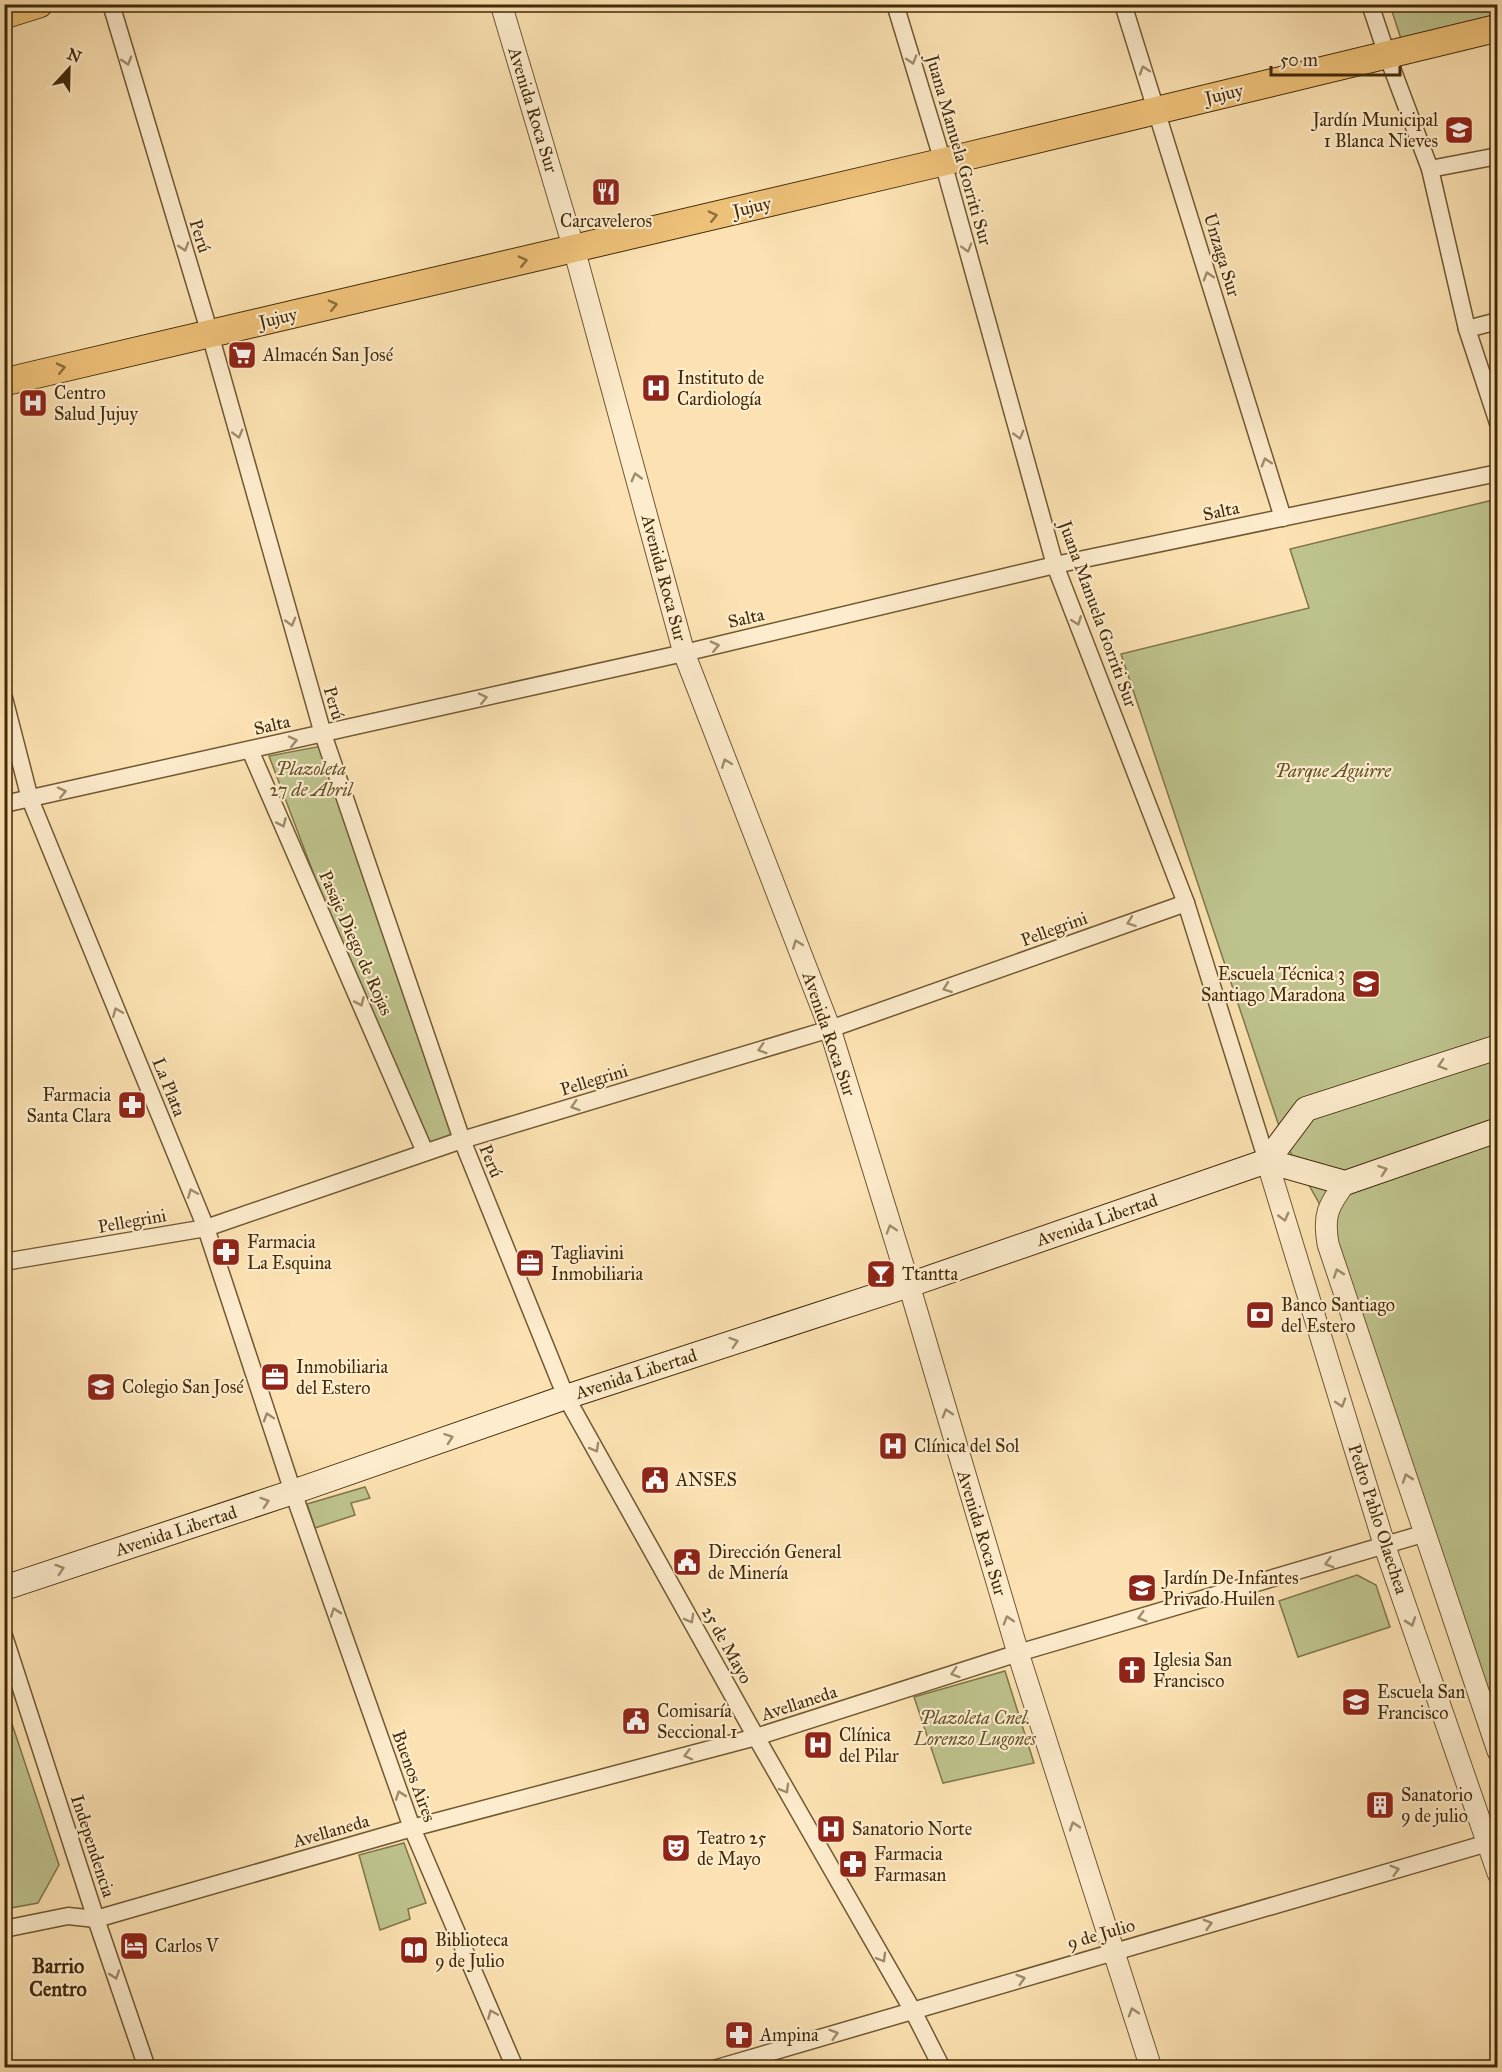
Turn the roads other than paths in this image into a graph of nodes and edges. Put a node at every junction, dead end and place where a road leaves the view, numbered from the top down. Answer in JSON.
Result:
{"nodes":[{"id":1,"x":39,"y":4,"type":"edge"},
{"id":2,"x":111,"y":4,"type":"edge"},
{"id":3,"x":501,"y":4,"type":"edge"},
{"id":4,"x":895,"y":4,"type":"edge"},
{"id":5,"x":1123,"y":4,"type":"edge"},
{"id":6,"x":1370,"y":4,"type":"edge"},
{"id":7,"x":4,"y":15,"type":"edge"},
{"id":8,"x":1497,"y":28,"type":"edge"},
{"id":9,"x":1387,"y":56,"type":"junction"},
{"id":10,"x":1156,"y":110,"type":"junction"},
{"id":11,"x":1497,"y":156,"type":"edge"},
{"id":12,"x":943,"y":162,"type":"junction"},
{"id":13,"x":1430,"y":169,"type":"junction"},
{"id":14,"x":574,"y":249,"type":"junction"},
{"id":15,"x":1497,"y":321,"type":"edge"},
{"id":16,"x":1467,"y":329,"type":"junction"},
{"id":17,"x":210,"y":334,"type":"junction"},
{"id":18,"x":4,"y":382,"type":"edge"},
{"id":19,"x":1497,"y":423,"type":"edge"},
{"id":20,"x":1497,"y":473,"type":"edge"},
{"id":21,"x":1283,"y":518,"type":"junction"},
{"id":22,"x":1055,"y":565,"type":"junction"},
{"id":23,"x":684,"y":653,"type":"junction"},
{"id":24,"x":4,"y":698,"type":"edge"},
{"id":25,"x":323,"y":734,"type":"junction"},
{"id":26,"x":250,"y":750,"type":"junction"},
{"id":27,"x":30,"y":799,"type":"junction"},
{"id":28,"x":4,"y":804,"type":"edge"},
{"id":29,"x":1186,"y":903,"type":"junction"},
{"id":30,"x":830,"y":1029,"type":"junction"},
{"id":31,"x":1497,"y":1047,"type":"edge"},
{"id":32,"x":1497,"y":1130,"type":"edge"},
{"id":33,"x":462,"y":1140,"type":"junction"},
{"id":34,"x":425,"y":1152,"type":"junction"},
{"id":35,"x":1267,"y":1161,"type":"junction"},
{"id":36,"x":1345,"y":1183,"type":"junction"},
{"id":37,"x":206,"y":1228,"type":"junction"},
{"id":38,"x":4,"y":1262,"type":"edge"},
{"id":39,"x":909,"y":1285,"type":"junction"},
{"id":40,"x":566,"y":1397,"type":"junction"},
{"id":41,"x":293,"y":1492,"type":"junction"},
{"id":42,"x":1426,"y":1533,"type":"junction"},
{"id":43,"x":1385,"y":1547,"type":"junction"},
{"id":44,"x":4,"y":1588,"type":"edge"},
{"id":45,"x":4,"y":1636,"type":"edge"},
{"id":46,"x":1018,"y":1653,"type":"junction"},
{"id":47,"x":756,"y":1737,"type":"junction"},
{"id":48,"x":1497,"y":1751,"type":"edge"},
{"id":49,"x":412,"y":1828,"type":"junction"},
{"id":50,"x":1493,"y":1842,"type":"edge"},
{"id":51,"x":1497,"y":1874,"type":"edge"},
{"id":52,"x":96,"y":1919,"type":"junction"},
{"id":53,"x":4,"y":1929,"type":"edge"},
{"id":54,"x":1114,"y":1951,"type":"junction"},
{"id":55,"x":913,"y":2011,"type":"junction"},
{"id":56,"x":147,"y":2067,"type":"edge"},
{"id":57,"x":515,"y":2067,"type":"edge"},
{"id":58,"x":717,"y":2067,"type":"edge"},
{"id":59,"x":942,"y":2067,"type":"edge"},
{"id":60,"x":1151,"y":2067,"type":"edge"}],
"edges":[{"from":1,"to":7,"type":"main road"},
{"from":2,"to":17,"type":"street","name":"Perú","one_way":true},
{"from":3,"to":14,"type":"street","name":"Avenida Roca Sur"},
{"from":4,"to":12,"type":"street","name":"Juana Manuela Gorriti Sur","one_way":true},
{"from":10,"to":5,"type":"street","name":"Unzaga Sur","one_way":true},
{"from":6,"to":9,"type":"street"},
{"from":8,"to":9,"type":"main road","name":"Jujuy"},
{"from":9,"to":10,"type":"main road","name":"Jujuy"},
{"from":9,"to":13,"type":"street"},
{"from":10,"to":12,"type":"main road","name":"Jujuy"},
{"from":21,"to":10,"type":"street","name":"Unzaga Sur","one_way":true},
{"from":11,"to":13,"type":"street"},
{"from":14,"to":12,"type":"main road","name":"Jujuy","one_way":true},
{"from":12,"to":22,"type":"street","name":"Juana Manuela Gorriti Sur","one_way":true},
{"from":13,"to":16,"type":"street"},
{"from":17,"to":14,"type":"main road","name":"Jujuy","one_way":true},
{"from":23,"to":14,"type":"street","name":"Avenida Roca Sur","one_way":true},
{"from":15,"to":16,"type":"street"},
{"from":16,"to":19,"type":"street"},
{"from":18,"to":17,"type":"main road","name":"Jujuy","one_way":true},
{"from":17,"to":25,"type":"street","name":"Perú","one_way":true},
{"from":20,"to":21,"type":"street","name":"Salta"},
{"from":21,"to":22,"type":"street","name":"Salta"},
{"from":23,"to":22,"type":"street","name":"Salta","one_way":true},
{"from":22,"to":29,"type":"street","name":"Juana Manuela Gorriti Sur","one_way":true},
{"from":25,"to":23,"type":"street","name":"Salta","one_way":true},
{"from":30,"to":23,"type":"street","name":"Avenida Roca Sur","one_way":true},
{"from":24,"to":27,"type":"street","name":"La Plata"},
{"from":26,"to":25,"type":"street","name":"Salta","one_way":true},
{"from":25,"to":33,"type":"street","name":"Perú"},
{"from":27,"to":26,"type":"street","name":"Salta","one_way":true},
{"from":26,"to":34,"type":"street","name":"Pasaje Diego de Rojas","one_way":true},
{"from":27,"to":28,"type":"street","name":"Salta"},
{"from":37,"to":27,"type":"street","name":"La Plata","one_way":true},
{"from":29,"to":30,"type":"street","name":"Pellegrini","one_way":true},
{"from":29,"to":35,"type":"street","name":"Juana Manuela Gorriti Sur"},
{"from":30,"to":33,"type":"street","name":"Pellegrini","one_way":true},
{"from":39,"to":30,"type":"street","name":"Avenida Roca Sur","one_way":true},
{"from":31,"to":35,"type":"main road","one_way":true},
{"from":36,"to":32,"type":"main road","one_way":true},
{"from":33,"to":34,"type":"street","name":"Pellegrini"},
{"from":33,"to":40,"type":"street","name":"Perú"},
{"from":34,"to":37,"type":"street","name":"Pellegrini"},
{"from":35,"to":36,"type":"main road"},
{"from":35,"to":39,"type":"main road","name":"Avenida Libertad"},
{"from":35,"to":43,"type":"street","name":"Pedro Pablo Olaechea","one_way":true},
{"from":42,"to":36,"type":"street","one_way":true},
{"from":37,"to":38,"type":"street","name":"Pellegrini"},
{"from":41,"to":37,"type":"street","name":"La Plata","one_way":true},
{"from":40,"to":39,"type":"main road","name":"Avenida Libertad","one_way":true},
{"from":46,"to":39,"type":"street","name":"Avenida Roca Sur","one_way":true},
{"from":41,"to":40,"type":"main road","name":"Avenida Libertad","one_way":true},
{"from":40,"to":47,"type":"street","name":"25 de Mayo","one_way":true},
{"from":44,"to":41,"type":"main road","name":"Avenida Libertad","one_way":true},
{"from":49,"to":41,"type":"street","name":"Buenos Aires","one_way":true},
{"from":42,"to":43,"type":"street","name":"Avellaneda"},
{"from":42,"to":48,"type":"street"},
{"from":43,"to":46,"type":"street","name":"Avellaneda","one_way":true},
{"from":43,"to":50,"type":"street","name":"Pedro Pablo Olaechea","one_way":true},
{"from":45,"to":52,"type":"street","name":"Independencia"},
{"from":46,"to":47,"type":"street","name":"Avellaneda","one_way":true},
{"from":54,"to":46,"type":"street","name":"Avenida Roca Sur","one_way":true},
{"from":47,"to":49,"type":"street","name":"Avellaneda","one_way":true},
{"from":47,"to":55,"type":"street","name":"25 de Mayo","one_way":true},
{"from":49,"to":52,"type":"street","name":"Avellaneda"},
{"from":57,"to":49,"type":"street","name":"Buenos Aires","one_way":true},
{"from":50,"to":51,"type":"street","name":"Pedro Pablo Olaechea"},
{"from":54,"to":50,"type":"street","name":"9 de Julio","one_way":true},
{"from":52,"to":53,"type":"street","name":"Avellaneda"},
{"from":52,"to":56,"type":"street","name":"Independencia","one_way":true},
{"from":55,"to":54,"type":"street","name":"9 de Julio","one_way":true},
{"from":60,"to":54,"type":"street","name":"Avenida Roca Sur","one_way":true},
{"from":58,"to":55,"type":"street","name":"9 de Julio","one_way":true},
{"from":55,"to":59,"type":"street","name":"25 de Mayo"}]}
